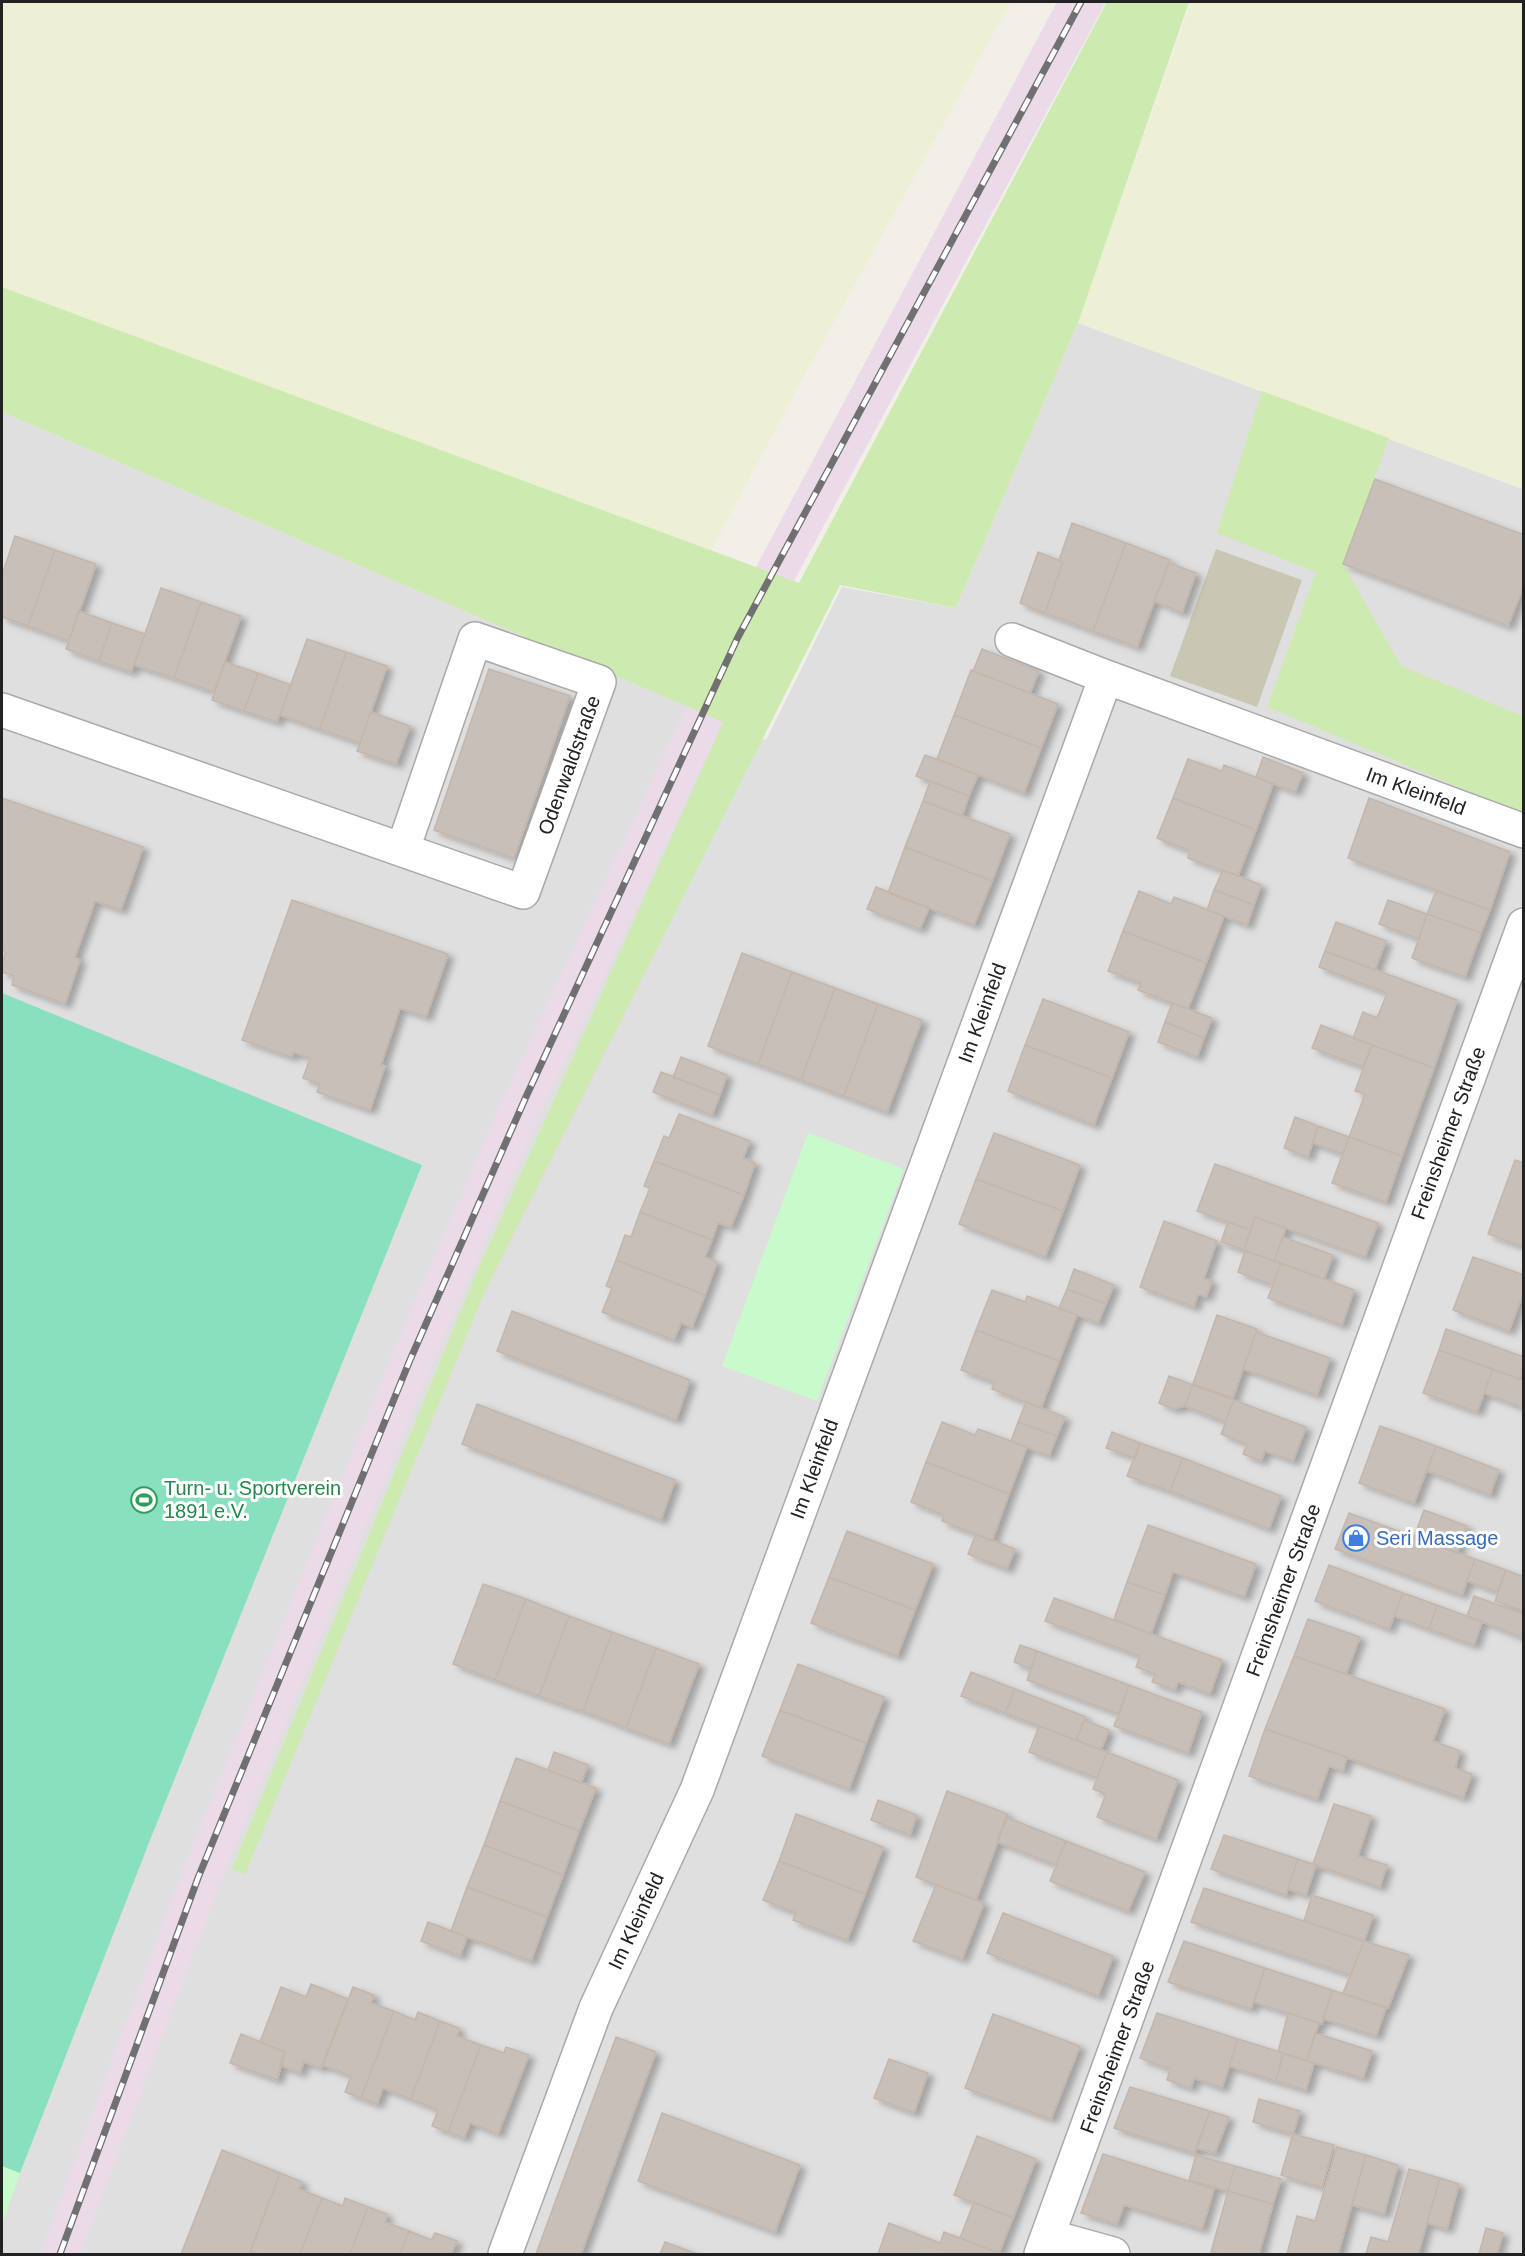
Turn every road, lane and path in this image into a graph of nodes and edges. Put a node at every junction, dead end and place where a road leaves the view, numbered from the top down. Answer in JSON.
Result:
{"nodes":[{"id":1,"x":1012,"y":640,"type":"dead end"},
{"id":2,"x":1106,"y":677,"type":"junction"},
{"id":3,"x":2,"y":710,"type":"edge"},
{"id":4,"x":1524,"y":831,"type":"edge"},
{"id":5,"x":403,"y":849,"type":"junction"},
{"id":6,"x":1524,"y":925,"type":"edge"},
{"id":7,"x":1045,"y":2245,"type":"edge"},
{"id":8,"x":505,"y":2254,"type":"edge"},
{"id":9,"x":1113,"y":2254,"type":"edge"}],
"edges":[{"from":1,"to":2,"type":"street","name":"Im Kleinfeld"},
{"from":2,"to":4,"type":"street","name":"Im Kleinfeld"},
{"from":2,"to":8,"type":"street","name":"Im Kleinfeld"},
{"from":3,"to":5,"type":"street","name":"Odenwaldstraße"},
{"from":5,"to":5,"type":"street","name":"Odenwaldstraße"},
{"from":6,"to":7,"type":"street","name":"Freinsheimer Straße"},
{"from":7,"to":9,"type":"street"}]}
